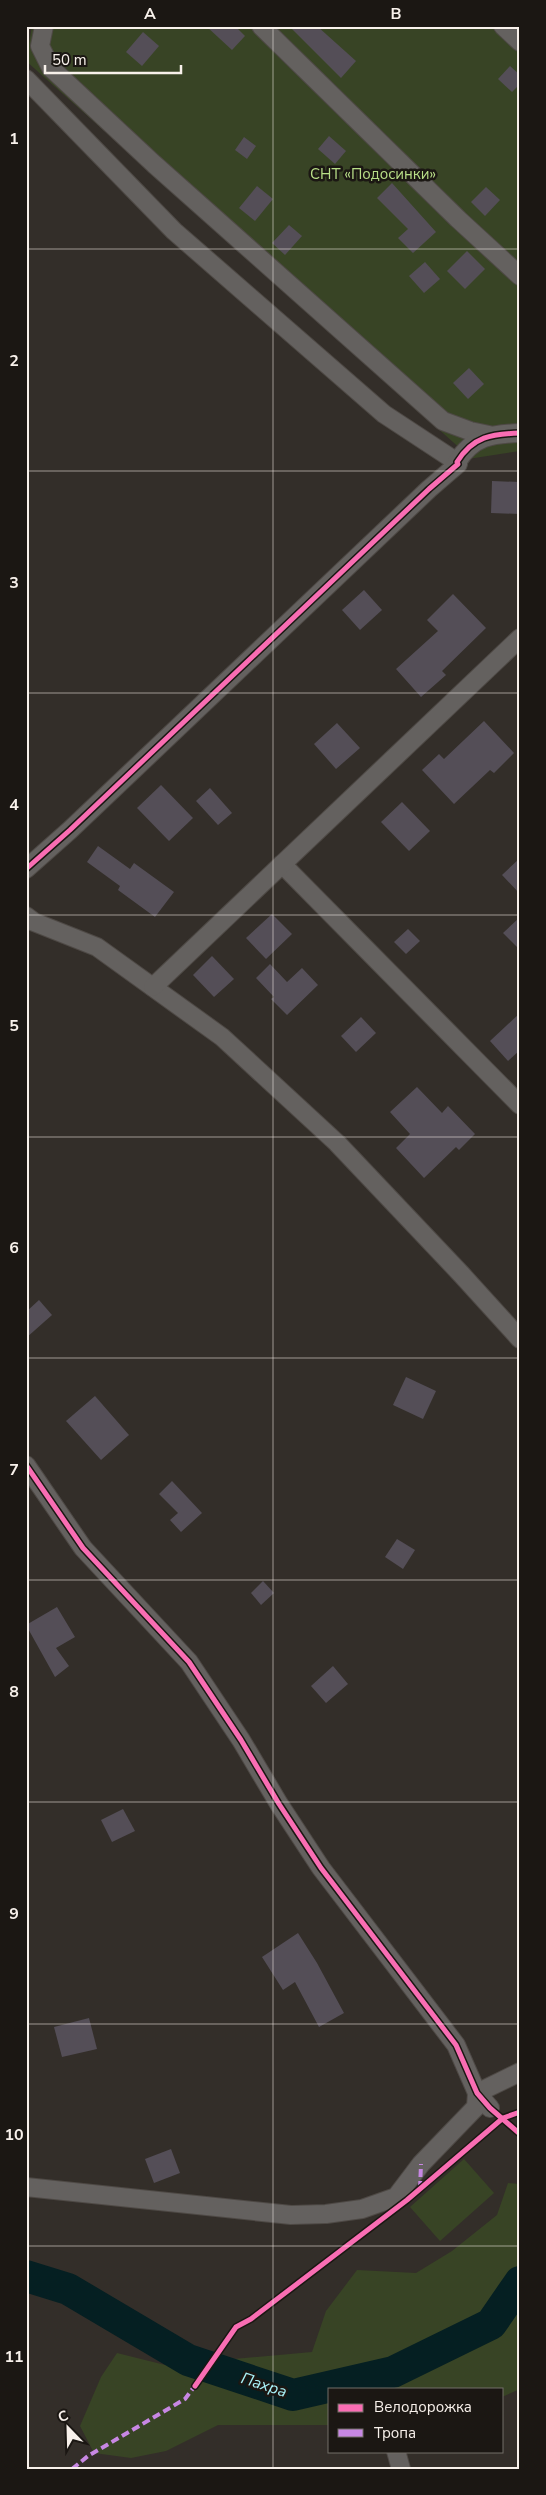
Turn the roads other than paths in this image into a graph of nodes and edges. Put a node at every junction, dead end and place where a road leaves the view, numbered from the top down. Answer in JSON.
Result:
{"nodes":[{"id":1,"x":44,"y":26,"type":"edge"},
{"id":2,"x":261,"y":26,"type":"edge"},
{"id":3,"x":503,"y":26,"type":"edge"},
{"id":4,"x":520,"y":42,"type":"edge"},
{"id":5,"x":26,"y":79,"type":"edge"},
{"id":6,"x":520,"y":276,"type":"edge"},
{"id":7,"x":520,"y":433,"type":"edge"},
{"id":8,"x":489,"y":434,"type":"junction"},
{"id":9,"x":457,"y":462,"type":"junction"},
{"id":10,"x":520,"y":638,"type":"edge"},
{"id":11,"x":282,"y":864,"type":"junction"},
{"id":12,"x":26,"y":869,"type":"edge"},
{"id":13,"x":26,"y":916,"type":"edge"},
{"id":14,"x":153,"y":987,"type":"junction"},
{"id":15,"x":520,"y":1105,"type":"edge"},
{"id":16,"x":520,"y":1339,"type":"edge"},
{"id":17,"x":26,"y":1466,"type":"edge"},
{"id":18,"x":520,"y":2072,"type":"edge"},
{"id":19,"x":477,"y":2093,"type":"junction"},
{"id":20,"x":490,"y":2108,"type":"dead end"},
{"id":21,"x":26,"y":2187,"type":"edge"},
{"id":22,"x":396,"y":2452,"type":"edge"},
{"id":23,"x":402,"y":2469,"type":"edge"}],
"edges":[{"from":1,"to":8,"type":"street"},
{"from":2,"to":6,"type":"street"},
{"from":3,"to":4,"type":"street"},
{"from":5,"to":9,"type":"street"},
{"from":7,"to":8,"type":"street"},
{"from":8,"to":9,"type":"street"},
{"from":9,"to":12,"type":"street"},
{"from":10,"to":11,"type":"street"},
{"from":11,"to":14,"type":"street"},
{"from":11,"to":15,"type":"street"},
{"from":13,"to":14,"type":"street"},
{"from":14,"to":16,"type":"street"},
{"from":17,"to":19,"type":"street"},
{"from":18,"to":19,"type":"street"},
{"from":19,"to":20,"type":"street"},
{"from":19,"to":21,"type":"street"},
{"from":22,"to":23,"type":"street"}]}
